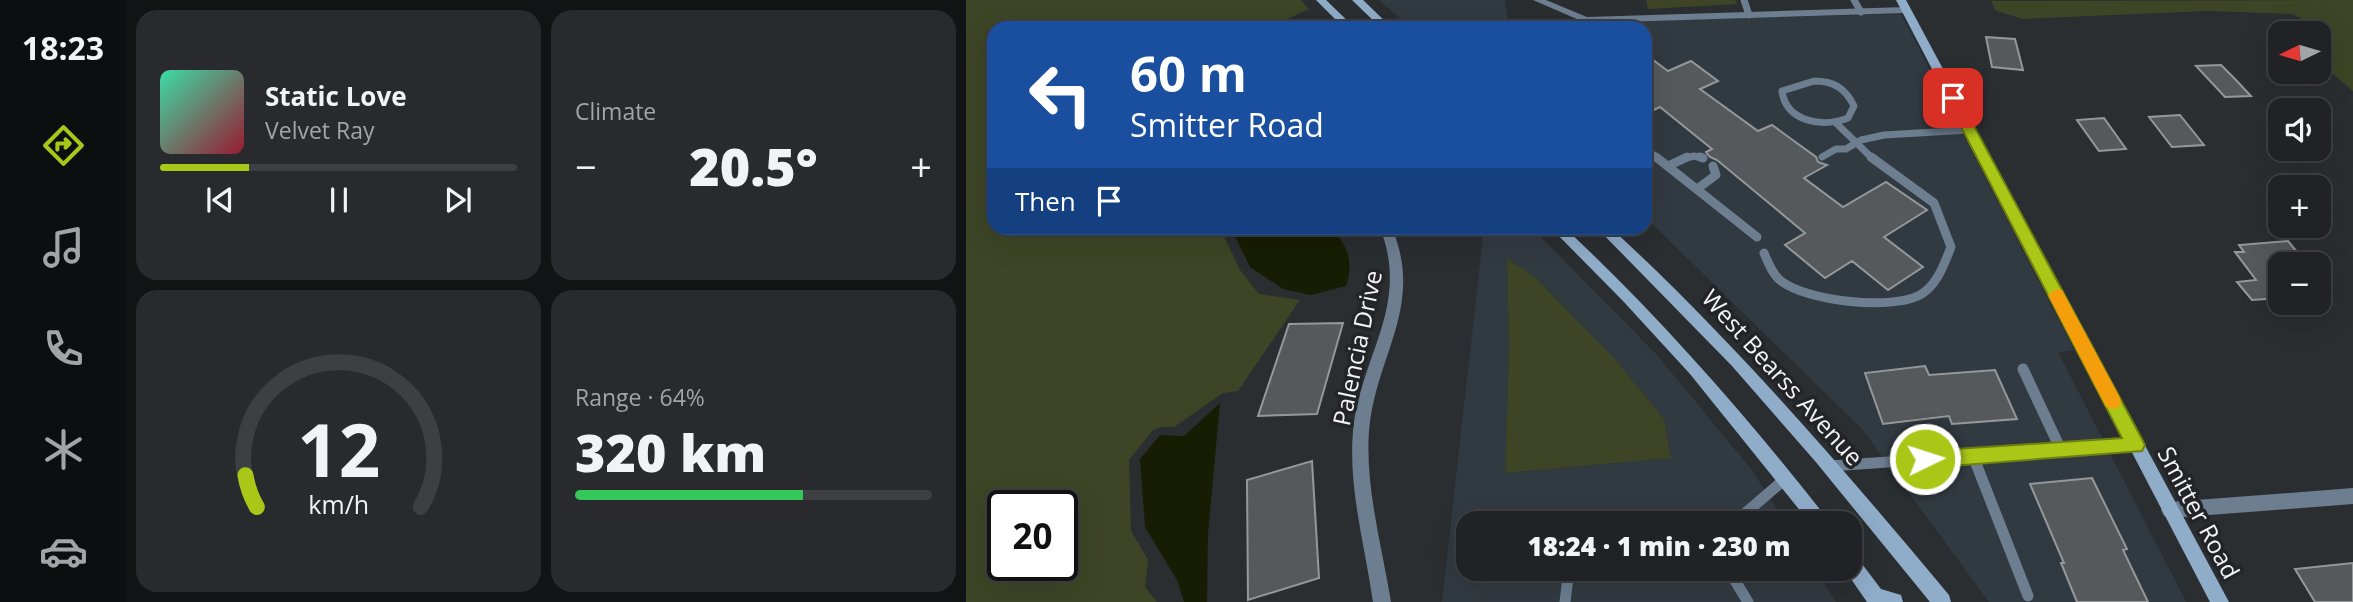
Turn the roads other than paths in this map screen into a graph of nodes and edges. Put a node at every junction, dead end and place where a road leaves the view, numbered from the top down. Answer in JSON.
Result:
{"nodes":[{"id":1,"x":1321,"y":0,"type":"edge"},
{"id":2,"x":1357,"y":0,"type":"edge"},
{"id":3,"x":1538,"y":0,"type":"edge"},
{"id":4,"x":1744,"y":0,"type":"edge"},
{"id":5,"x":1854,"y":0,"type":"edge"},
{"id":6,"x":1904,"y":5,"type":"edge"},
{"id":7,"x":1861,"y":12,"type":"junction"},
{"id":8,"x":1749,"y":15,"type":"junction"},
{"id":9,"x":1343,"y":21,"type":"edge"},
{"id":10,"x":1380,"y":21,"type":"edge"},
{"id":11,"x":1836,"y":123,"type":"junction"},
{"id":12,"x":1970,"y":130,"type":"junction"},
{"id":13,"x":1855,"y":143,"type":"junction"},
{"id":14,"x":1652,"y":153,"type":"edge"},
{"id":15,"x":1822,"y":157,"type":"dead end"},
{"id":16,"x":1703,"y":158,"type":"dead end"},
{"id":17,"x":1668,"y":166,"type":"junction"},
{"id":18,"x":1713,"y":166,"type":"dead end"},
{"id":19,"x":1697,"y":189,"type":"junction"},
{"id":20,"x":1391,"y":235,"type":"edge"},
{"id":21,"x":1565,"y":235,"type":"edge"},
{"id":22,"x":1610,"y":235,"type":"edge"},
{"id":23,"x":1757,"y":237,"type":"dead end"},
{"id":24,"x":1764,"y":253,"type":"dead end"},
{"id":25,"x":2023,"y":369,"type":"dead end"},
{"id":26,"x":2136,"y":445,"type":"junction"},
{"id":27,"x":2061,"y":450,"type":"junction"},
{"id":28,"x":1973,"y":456,"type":"junction"},
{"id":29,"x":1829,"y":466,"type":"junction"},
{"id":30,"x":1786,"y":478,"type":"junction"},
{"id":31,"x":2353,"y":496,"type":"edge"},
{"id":32,"x":2170,"y":510,"type":"junction"},
{"id":33,"x":1748,"y":511,"type":"edge"},
{"id":34,"x":1811,"y":511,"type":"edge"},
{"id":35,"x":1862,"y":578,"type":"edge"},
{"id":36,"x":1568,"y":581,"type":"edge"},
{"id":37,"x":1735,"y":581,"type":"edge"},
{"id":38,"x":2028,"y":596,"type":"dead end"},
{"id":39,"x":1877,"y":599,"type":"edge"},
{"id":40,"x":1382,"y":602,"type":"edge"},
{"id":41,"x":1566,"y":602,"type":"edge"},
{"id":42,"x":1748,"y":602,"type":"edge"},
{"id":43,"x":1894,"y":602,"type":"edge"},
{"id":44,"x":1941,"y":602,"type":"edge"},
{"id":45,"x":2220,"y":602,"type":"edge"}],
"edges":[{"from":1,"to":9,"type":"main road"},
{"from":2,"to":10,"type":"main road"},
{"from":3,"to":8,"type":"street"},
{"from":4,"to":8,"type":"lane"},
{"from":5,"to":7,"type":"lane"},
{"from":6,"to":7,"type":"street"},
{"from":6,"to":12,"type":"main road","name":"Smitter Road"},
{"from":7,"to":8,"type":"street"},
{"from":11,"to":11,"type":"lane"},
{"from":11,"to":13,"type":"lane"},
{"from":12,"to":13,"type":"lane"},
{"from":12,"to":26,"type":"main road","name":"Smitter Road"},
{"from":13,"to":15,"type":"lane"},
{"from":13,"to":24,"type":"lane"},
{"from":14,"to":17,"type":"lane"},
{"from":16,"to":17,"type":"lane"},
{"from":17,"to":19,"type":"lane"},
{"from":18,"to":19,"type":"lane"},
{"from":19,"to":23,"type":"lane"},
{"from":20,"to":40,"type":"street","name":"Palencia Drive"},
{"from":21,"to":30,"type":"main road"},
{"from":22,"to":29,"type":"main road","name":"West Bearss Avenue"},
{"from":25,"to":27,"type":"lane"},
{"from":26,"to":27,"type":"lane"},
{"from":26,"to":32,"type":"main road","name":"Smitter Road"},
{"from":27,"to":28,"type":"lane"},
{"from":28,"to":29,"type":"lane"},
{"from":28,"to":38,"type":"lane"},
{"from":29,"to":44,"type":"main road","name":"West Bearss Avenue"},
{"from":30,"to":33,"type":"lane"},
{"from":30,"to":34,"type":"main road"},
{"from":31,"to":32,"type":"street"},
{"from":32,"to":45,"type":"main road","name":"Smitter Road"},
{"from":35,"to":39,"type":"main road"},
{"from":36,"to":41,"type":"lane"},
{"from":37,"to":42,"type":"lane"},
{"from":39,"to":43,"type":"main road"}]}
